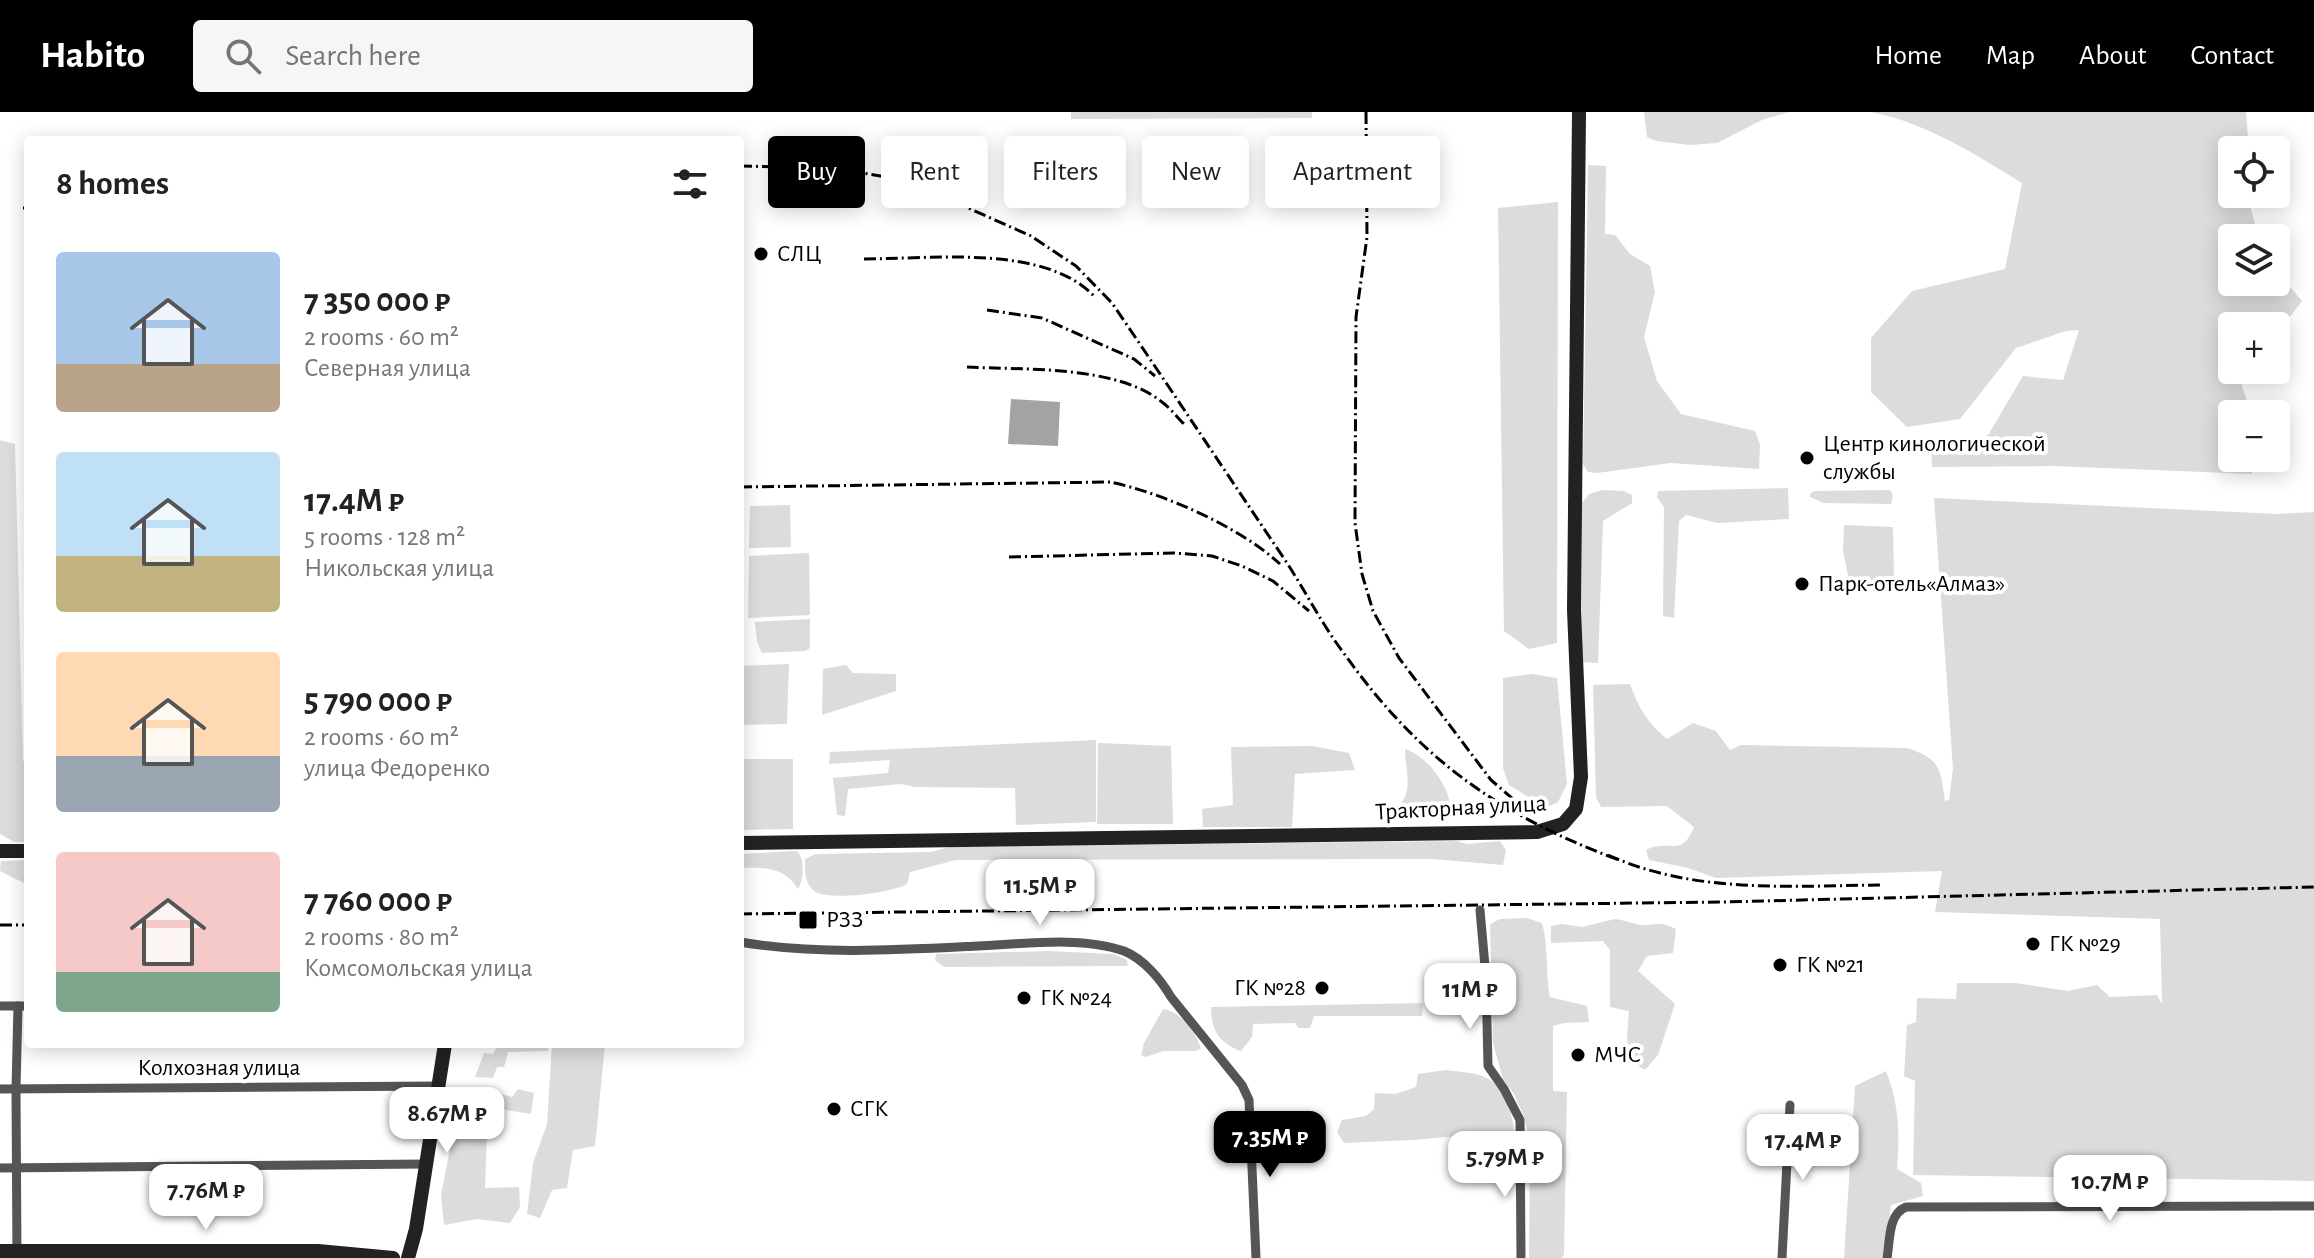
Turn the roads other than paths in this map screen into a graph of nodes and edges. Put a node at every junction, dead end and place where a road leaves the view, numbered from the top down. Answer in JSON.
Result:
{"nodes":[{"id":1,"x":1579,"y":112,"type":"edge"},
{"id":2,"x":744,"y":843,"type":"edge"},
{"id":3,"x":0,"y":851,"type":"edge"},
{"id":4,"x":24,"y":851,"type":"edge"},
{"id":5,"x":1480,"y":910,"type":"dead end"},
{"id":6,"x":744,"y":943,"type":"edge"},
{"id":7,"x":0,"y":1006,"type":"edge"},
{"id":8,"x":23,"y":1006,"type":"edge"},
{"id":9,"x":444,"y":1048,"type":"edge"},
{"id":10,"x":439,"y":1086,"type":"junction"},
{"id":11,"x":0,"y":1089,"type":"edge"},
{"id":12,"x":16,"y":1089,"type":"junction"},
{"id":13,"x":1790,"y":1105,"type":"dead end"},
{"id":14,"x":426,"y":1164,"type":"junction"},
{"id":15,"x":0,"y":1168,"type":"edge"},
{"id":16,"x":16,"y":1168,"type":"junction"},
{"id":17,"x":2314,"y":1206,"type":"edge"},
{"id":18,"x":0,"y":1251,"type":"edge"},
{"id":19,"x":17,"y":1254,"type":"edge"},
{"id":20,"x":360,"y":1256,"type":"edge"},
{"id":21,"x":393,"y":1258,"type":"edge"},
{"id":22,"x":408,"y":1258,"type":"edge"},
{"id":23,"x":1256,"y":1258,"type":"edge"},
{"id":24,"x":1521,"y":1258,"type":"edge"},
{"id":25,"x":1782,"y":1258,"type":"edge"},
{"id":26,"x":1887,"y":1258,"type":"edge"}],
"edges":[{"from":1,"to":2,"type":"main road","name":"Тракторная улица"},
{"from":3,"to":4,"type":"main road"},
{"from":5,"to":24,"type":"street"},
{"from":6,"to":23,"type":"street"},
{"from":7,"to":8,"type":"street"},
{"from":8,"to":12,"type":"street"},
{"from":9,"to":10,"type":"main road"},
{"from":10,"to":12,"type":"street","name":"Колхозная улица"},
{"from":10,"to":14,"type":"main road"},
{"from":11,"to":12,"type":"street","name":"Колхозная улица"},
{"from":12,"to":16,"type":"street"},
{"from":13,"to":25,"type":"street"},
{"from":14,"to":16,"type":"street"},
{"from":14,"to":22,"type":"main road"},
{"from":15,"to":16,"type":"street"},
{"from":16,"to":19,"type":"street"},
{"from":17,"to":26,"type":"street"},
{"from":18,"to":19,"type":"main road"},
{"from":19,"to":20,"type":"main road"},
{"from":20,"to":21,"type":"main road"}]}
